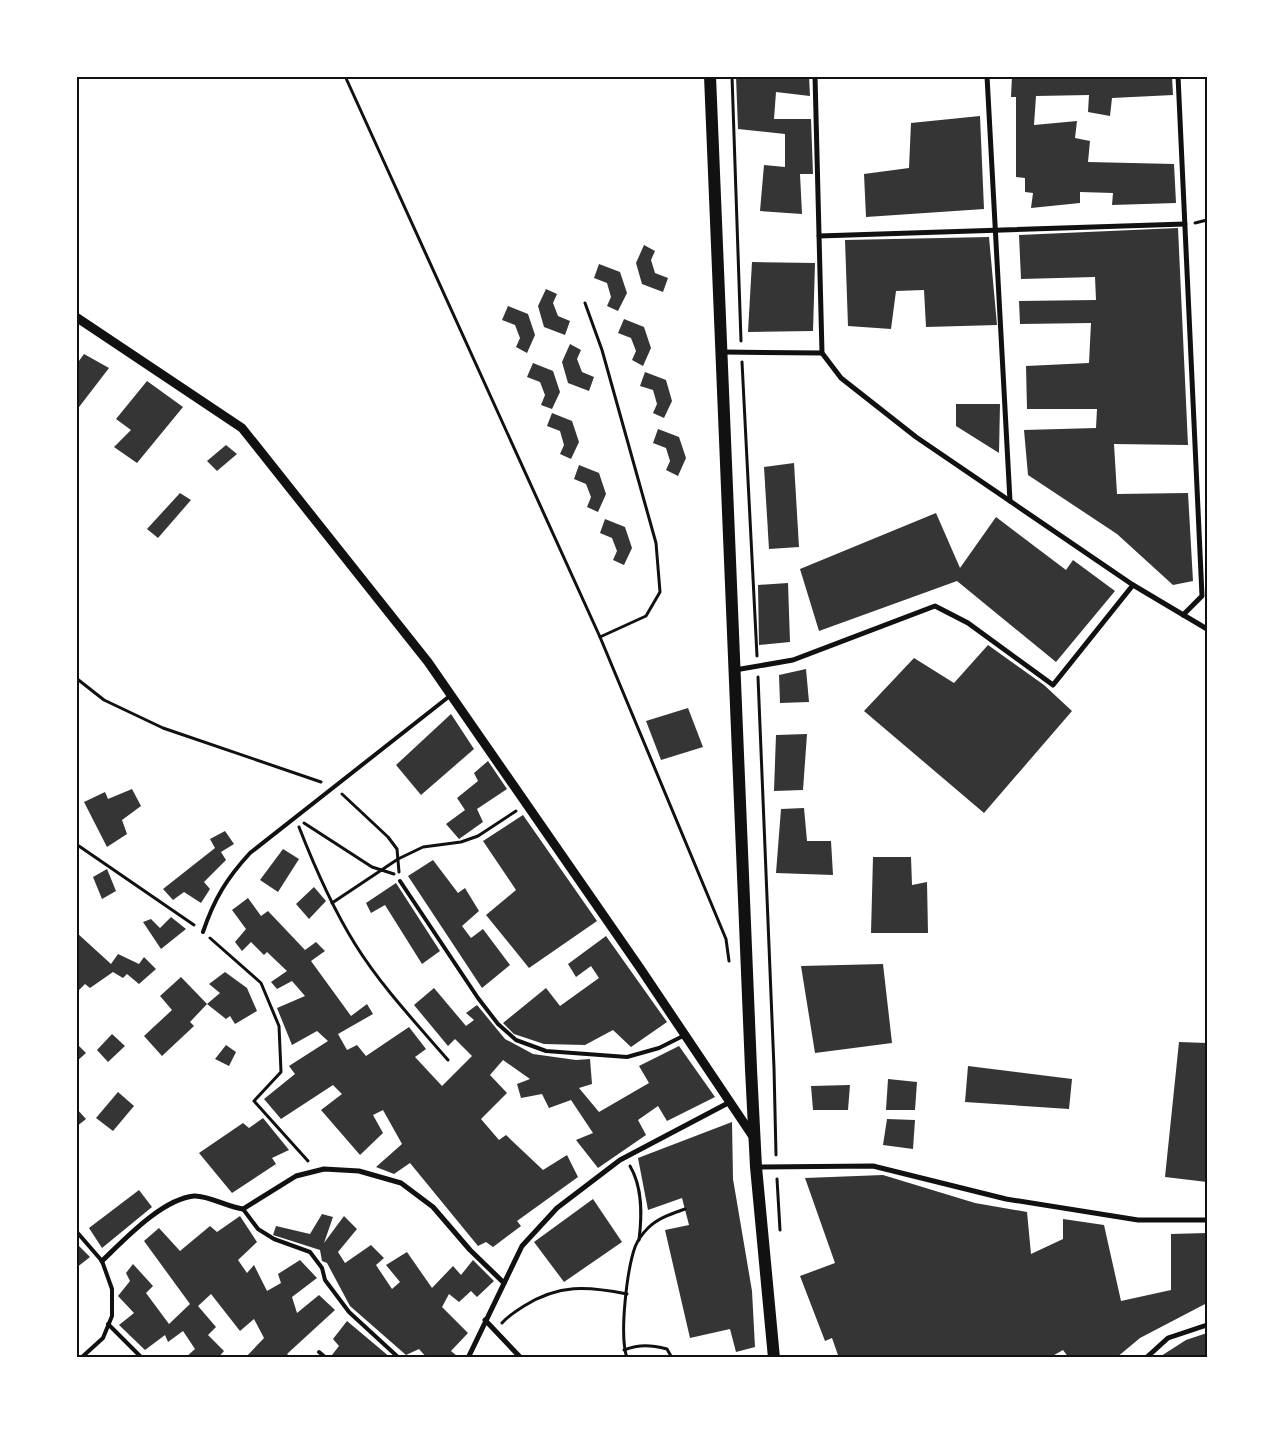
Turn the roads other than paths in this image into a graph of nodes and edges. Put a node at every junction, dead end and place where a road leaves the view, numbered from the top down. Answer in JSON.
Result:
{"nodes":[{"id":1,"x":710,"y":76,"type":"edge"},
{"id":2,"x":815,"y":76,"type":"edge"},
{"id":3,"x":987,"y":76,"type":"edge"},
{"id":4,"x":1178,"y":76,"type":"edge"},
{"id":5,"x":1185,"y":224,"type":"junction"},
{"id":6,"x":994,"y":230,"type":"junction"},
{"id":7,"x":819,"y":236,"type":"junction"},
{"id":8,"x":76,"y":317,"type":"edge"},
{"id":9,"x":722,"y":352,"type":"junction"},
{"id":10,"x":822,"y":353,"type":"junction"},
{"id":11,"x":1010,"y":501,"type":"junction"},
{"id":12,"x":1133,"y":586,"type":"junction"},
{"id":13,"x":1183,"y":615,"type":"junction"},
{"id":14,"x":1207,"y":628,"type":"edge"},
{"id":15,"x":734,"y":670,"type":"junction"},
{"id":16,"x":451,"y":695,"type":"junction"},
{"id":17,"x":400,"y":881,"type":"road end"},
{"id":18,"x":203,"y":932,"type":"road end"},
{"id":19,"x":685,"y":1035,"type":"junction"},
{"id":20,"x":730,"y":1102,"type":"junction"},
{"id":21,"x":754,"y":1139,"type":"junction"},
{"id":22,"x":756,"y":1167,"type":"junction"},
{"id":23,"x":243,"y":1209,"type":"junction"},
{"id":24,"x":1207,"y":1220,"type":"edge"},
{"id":25,"x":76,"y":1231,"type":"edge"},
{"id":26,"x":102,"y":1261,"type":"junction"},
{"id":27,"x":504,"y":1283,"type":"junction"},
{"id":28,"x":485,"y":1320,"type":"junction"},
{"id":29,"x":108,"y":1324,"type":"junction"},
{"id":30,"x":1207,"y":1324,"type":"edge"},
{"id":31,"x":320,"y":1352,"type":"dead end"},
{"id":32,"x":81,"y":1358,"type":"edge"},
{"id":33,"x":142,"y":1358,"type":"edge"},
{"id":34,"x":326,"y":1358,"type":"edge"},
{"id":35,"x":399,"y":1358,"type":"edge"},
{"id":36,"x":468,"y":1358,"type":"edge"},
{"id":37,"x":521,"y":1358,"type":"edge"},
{"id":38,"x":774,"y":1358,"type":"edge"},
{"id":39,"x":1146,"y":1358,"type":"edge"}],
"edges":[{"from":1,"to":9,"type":"main road"},
{"from":2,"to":7,"type":"street"},
{"from":3,"to":6,"type":"street"},
{"from":4,"to":5,"type":"street"},
{"from":5,"to":6,"type":"street"},
{"from":5,"to":13,"type":"street"},
{"from":6,"to":7,"type":"street"},
{"from":6,"to":11,"type":"street"},
{"from":7,"to":10,"type":"street"},
{"from":8,"to":16,"type":"street"},
{"from":9,"to":10,"type":"street"},
{"from":9,"to":15,"type":"main road"},
{"from":10,"to":11,"type":"street"},
{"from":11,"to":12,"type":"street"},
{"from":12,"to":13,"type":"street"},
{"from":12,"to":15,"type":"street"},
{"from":13,"to":14,"type":"street"},
{"from":15,"to":21,"type":"main road"},
{"from":16,"to":18,"type":"lane"},
{"from":16,"to":19,"type":"street"},
{"from":17,"to":19,"type":"lane"},
{"from":19,"to":20,"type":"street"},
{"from":20,"to":21,"type":"street"},
{"from":20,"to":27,"type":"street"},
{"from":21,"to":22,"type":"main road"},
{"from":22,"to":24,"type":"street"},
{"from":22,"to":38,"type":"main road"},
{"from":23,"to":26,"type":"street"},
{"from":23,"to":27,"type":"street"},
{"from":23,"to":35,"type":"lane"},
{"from":25,"to":26,"type":"lane"},
{"from":26,"to":29,"type":"lane"},
{"from":27,"to":28,"type":"street"},
{"from":28,"to":36,"type":"street"},
{"from":28,"to":37,"type":"street"},
{"from":29,"to":32,"type":"lane"},
{"from":29,"to":33,"type":"lane"},
{"from":30,"to":39,"type":"street"},
{"from":31,"to":34,"type":"lane"}]}
